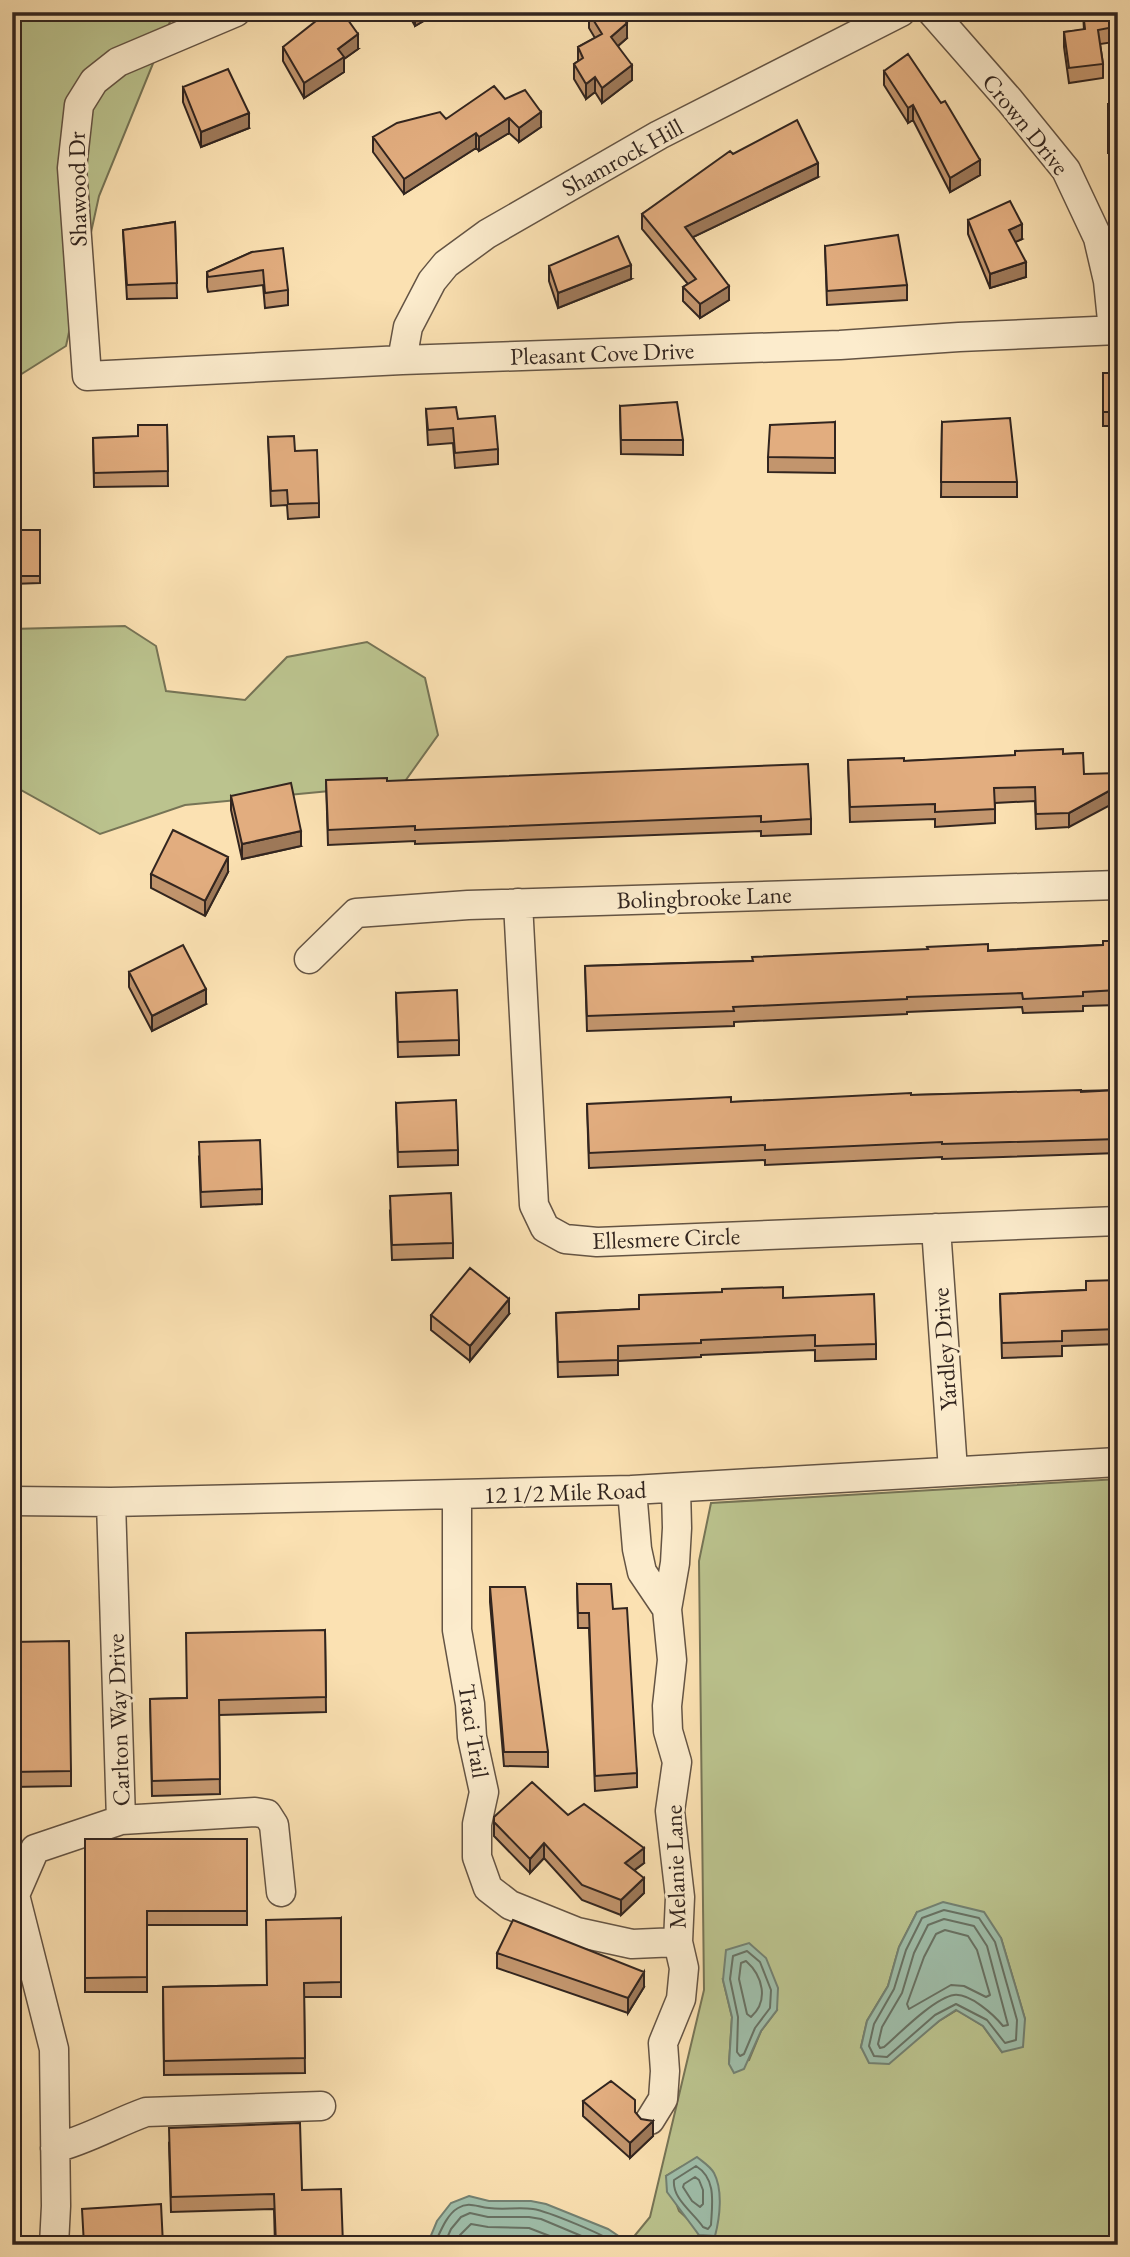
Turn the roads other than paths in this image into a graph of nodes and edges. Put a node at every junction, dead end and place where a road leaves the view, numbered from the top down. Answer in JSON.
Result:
{"nodes":[{"id":1,"x":236,"y":12,"type":"edge"},
{"id":2,"x":901,"y":12,"type":"edge"},
{"id":3,"x":932,"y":12,"type":"edge"},
{"id":4,"x":1116,"y":330,"type":"edge"},
{"id":5,"x":402,"y":360,"type":"junction"},
{"id":6,"x":87,"y":376,"type":"joint"},
{"id":7,"x":1118,"y":885,"type":"edge"},
{"id":8,"x":517,"y":903,"type":"junction"},
{"id":9,"x":309,"y":959,"type":"dead end"},
{"id":10,"x":1118,"y":1221,"type":"edge"},
{"id":11,"x":936,"y":1228,"type":"junction"},
{"id":12,"x":1118,"y":1462,"type":"edge"},
{"id":13,"x":953,"y":1470,"type":"junction"},
{"id":14,"x":676,"y":1488,"type":"junction"},
{"id":15,"x":632,"y":1490,"type":"junction"},
{"id":16,"x":457,"y":1495,"type":"junction"},
{"id":17,"x":12,"y":1501,"type":"edge"},
{"id":18,"x":111,"y":1502,"type":"junction"},
{"id":19,"x":667,"y":1609,"type":"junction"},
{"id":20,"x":121,"y":1820,"type":"junction"},
{"id":21,"x":281,"y":1892,"type":"dead end"},
{"id":22,"x":678,"y":1942,"type":"junction"},
{"id":23,"x":321,"y":2106,"type":"dead end"},
{"id":24,"x":650,"y":2120,"type":"edge"},
{"id":25,"x":55,"y":2148,"type":"junction"},
{"id":26,"x":54,"y":2245,"type":"edge"}],
"edges":[{"from":1,"to":6,"type":"street","name":"Shawood Dr"},
{"from":2,"to":5,"type":"street","name":"Shamrock Hill"},
{"from":3,"to":4,"type":"street","name":"Crown Drive"},
{"from":4,"to":5,"type":"street","name":"Pleasant Cove Drive"},
{"from":5,"to":6,"type":"street","name":"Pleasant Cove Drive"},
{"from":7,"to":8,"type":"street","name":"Bolingbrooke Lane"},
{"from":8,"to":9,"type":"street","name":"Bolingbrooke Lane"},
{"from":8,"to":11,"type":"street","name":"Ellesmere Circle"},
{"from":10,"to":11,"type":"street","name":"Ellesmere Circle"},
{"from":11,"to":13,"type":"street","name":"Yardley Drive"},
{"from":12,"to":13,"type":"street","name":"12 1/2 Mile Road"},
{"from":13,"to":14,"type":"street","name":"12 1/2 Mile Road"},
{"from":14,"to":15,"type":"street","name":"12 1/2 Mile Road"},
{"from":14,"to":19,"type":"street","name":"Melanie Lane"},
{"from":15,"to":16,"type":"street","name":"12 1/2 Mile Road"},
{"from":15,"to":19,"type":"street","name":"Melanie Lane"},
{"from":16,"to":18,"type":"street","name":"12 1/2 Mile Road"},
{"from":16,"to":22,"type":"street","name":"Traci Trail"},
{"from":17,"to":18,"type":"street","name":"12 1/2 Mile Road"},
{"from":18,"to":20,"type":"street","name":"Carlton Way Drive"},
{"from":19,"to":22,"type":"street","name":"Melanie Lane"},
{"from":20,"to":21,"type":"street"},
{"from":20,"to":25,"type":"street","name":"Carlton Way Drive"},
{"from":22,"to":24,"type":"street","name":"Melanie Lane"},
{"from":23,"to":25,"type":"street"},
{"from":25,"to":26,"type":"street","name":"Carlton Way Drive"}]}
